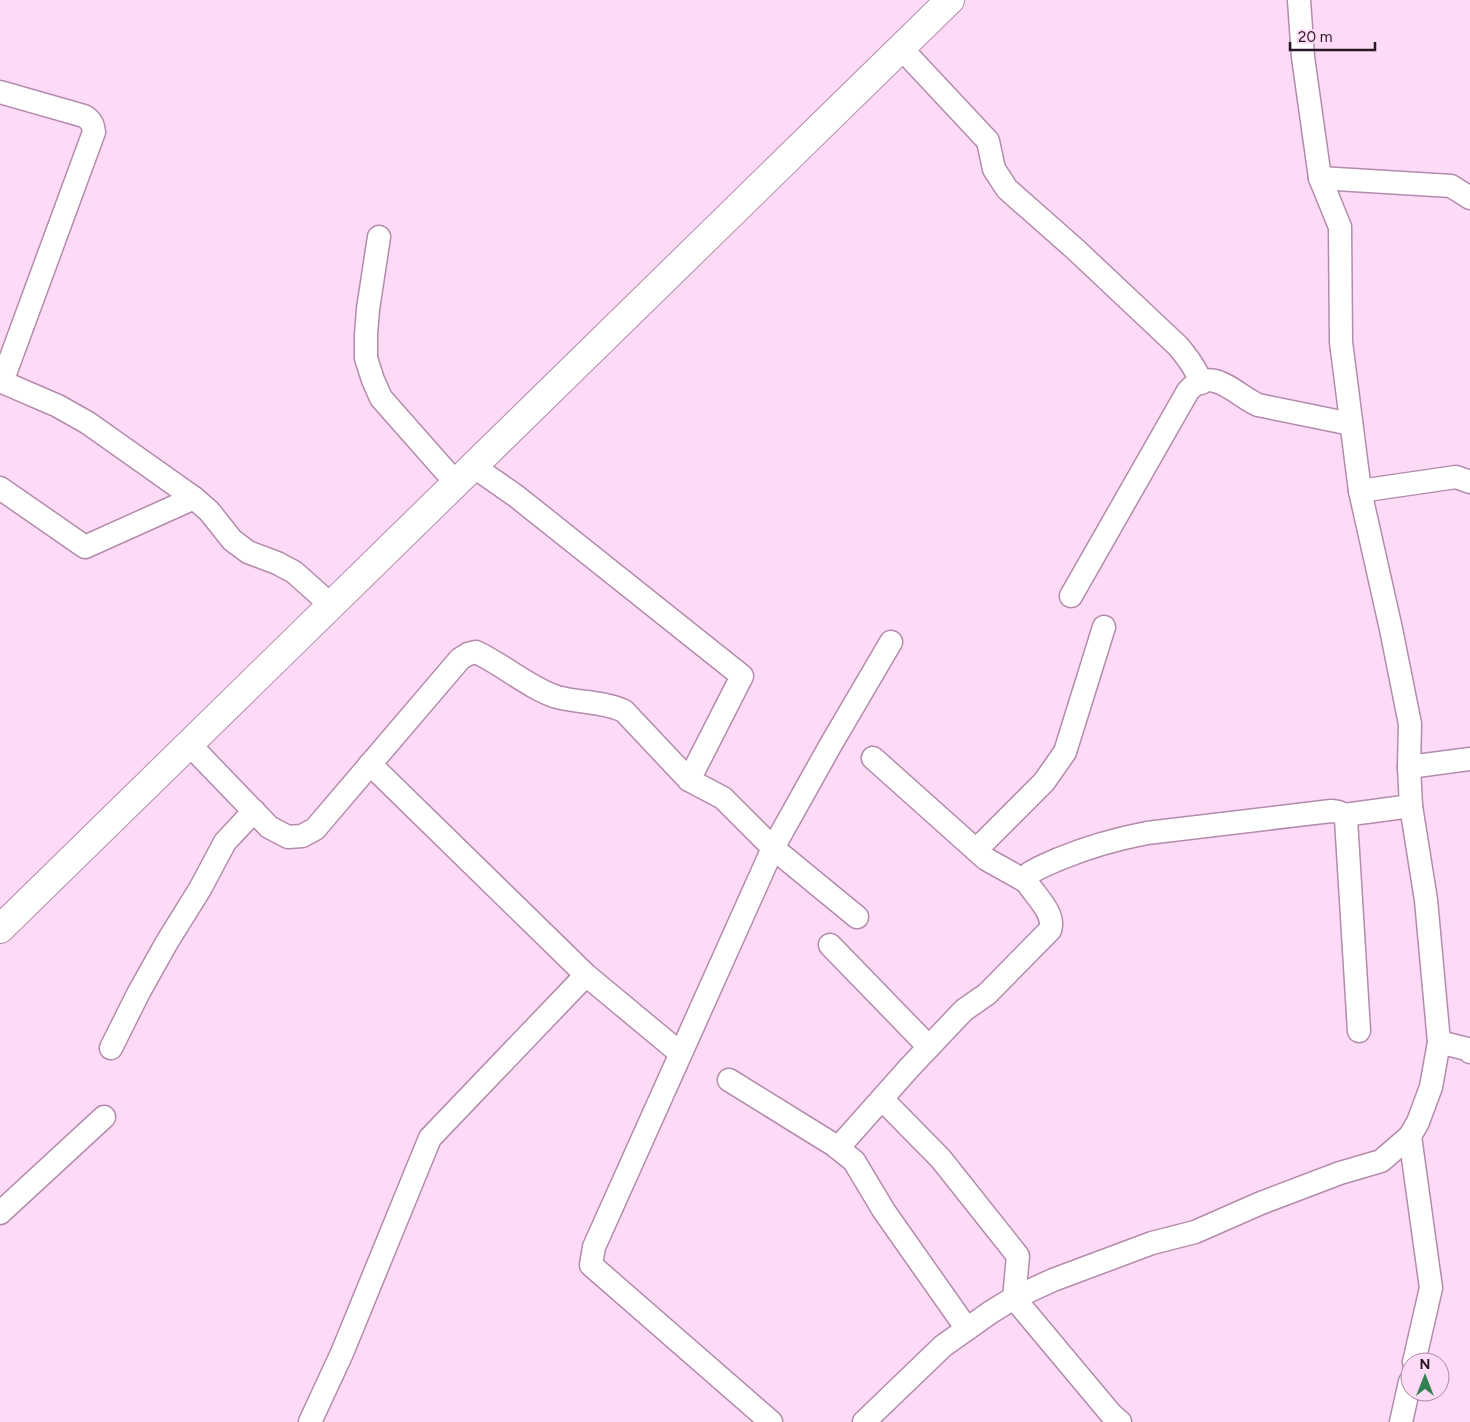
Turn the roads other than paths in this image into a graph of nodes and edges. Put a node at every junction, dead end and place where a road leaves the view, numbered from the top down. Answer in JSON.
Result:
{"nodes":[{"id":1,"x":950,"y":0,"type":"edge"},
{"id":2,"x":1300,"y":0,"type":"edge"},
{"id":3,"x":901,"y":48,"type":"junction"},
{"id":4,"x":0,"y":92,"type":"edge"},
{"id":5,"x":1320,"y":178,"type":"junction"},
{"id":6,"x":1470,"y":198,"type":"edge"},
{"id":7,"x":379,"y":237,"type":"dead end"},
{"id":8,"x":1,"y":381,"type":"edge"},
{"id":9,"x":1201,"y":382,"type":"junction"},
{"id":10,"x":1351,"y":424,"type":"junction"},
{"id":11,"x":465,"y":474,"type":"junction"},
{"id":12,"x":1470,"y":482,"type":"edge"},
{"id":13,"x":0,"y":488,"type":"edge"},
{"id":14,"x":1360,"y":491,"type":"junction"},
{"id":15,"x":194,"y":498,"type":"junction"},
{"id":16,"x":1071,"y":596,"type":"dead end"},
{"id":17,"x":331,"y":605,"type":"junction"},
{"id":18,"x":1104,"y":627,"type":"dead end"},
{"id":19,"x":891,"y":642,"type":"dead end"},
{"id":20,"x":189,"y":744,"type":"junction"},
{"id":21,"x":874,"y":758,"type":"dead end"},
{"id":22,"x":1470,"y":760,"type":"edge"},
{"id":23,"x":370,"y":764,"type":"junction"},
{"id":24,"x":1409,"y":767,"type":"junction"},
{"id":25,"x":689,"y":780,"type":"junction"},
{"id":26,"x":1411,"y":806,"type":"junction"},
{"id":27,"x":254,"y":811,"type":"junction"},
{"id":28,"x":1344,"y":815,"type":"junction"},
{"id":29,"x":773,"y":848,"type":"junction"},
{"id":30,"x":976,"y":850,"type":"junction"},
{"id":31,"x":1027,"y":882,"type":"junction"},
{"id":32,"x":857,"y":917,"type":"dead end"},
{"id":33,"x":0,"y":929,"type":"edge"},
{"id":34,"x":830,"y":945,"type":"dead end"},
{"id":35,"x":586,"y":975,"type":"junction"},
{"id":36,"x":1359,"y":1032,"type":"dead end"},
{"id":37,"x":1439,"y":1042,"type":"junction"},
{"id":38,"x":111,"y":1048,"type":"dead end"},
{"id":39,"x":929,"y":1048,"type":"junction"},
{"id":40,"x":1470,"y":1052,"type":"edge"},
{"id":41,"x":680,"y":1053,"type":"junction"},
{"id":42,"x":729,"y":1080,"type":"dead end"},
{"id":43,"x":882,"y":1099,"type":"junction"},
{"id":44,"x":104,"y":1117,"type":"dead end"},
{"id":45,"x":1410,"y":1136,"type":"junction"},
{"id":46,"x":838,"y":1148,"type":"junction"},
{"id":47,"x":0,"y":1213,"type":"edge"},
{"id":48,"x":1014,"y":1298,"type":"junction"},
{"id":49,"x":967,"y":1329,"type":"junction"},
{"id":50,"x":1416,"y":1352,"type":"edge"},
{"id":51,"x":1406,"y":1402,"type":"edge"},
{"id":52,"x":310,"y":1422,"type":"edge"},
{"id":53,"x":772,"y":1422,"type":"edge"},
{"id":54,"x":864,"y":1422,"type":"edge"},
{"id":55,"x":1120,"y":1422,"type":"edge"},
{"id":56,"x":1401,"y":1422,"type":"edge"}],
"edges":[{"from":1,"to":3,"type":"street"},
{"from":2,"to":5,"type":"street"},
{"from":3,"to":9,"type":"street"},
{"from":3,"to":11,"type":"street"},
{"from":4,"to":8,"type":"street"},
{"from":5,"to":6,"type":"street"},
{"from":5,"to":10,"type":"street"},
{"from":7,"to":11,"type":"street"},
{"from":8,"to":15,"type":"street"},
{"from":9,"to":10,"type":"street"},
{"from":9,"to":16,"type":"street"},
{"from":10,"to":14,"type":"street"},
{"from":11,"to":17,"type":"street"},
{"from":11,"to":25,"type":"street"},
{"from":12,"to":14,"type":"street"},
{"from":13,"to":15,"type":"street"},
{"from":14,"to":24,"type":"street"},
{"from":15,"to":17,"type":"street"},
{"from":17,"to":20,"type":"street"},
{"from":18,"to":30,"type":"street"},
{"from":19,"to":29,"type":"street"},
{"from":20,"to":27,"type":"street"},
{"from":20,"to":33,"type":"street"},
{"from":21,"to":30,"type":"street"},
{"from":22,"to":24,"type":"street"},
{"from":23,"to":25,"type":"street"},
{"from":23,"to":27,"type":"street"},
{"from":23,"to":35,"type":"street"},
{"from":24,"to":26,"type":"street"},
{"from":25,"to":29,"type":"street"},
{"from":26,"to":28,"type":"street"},
{"from":26,"to":37,"type":"street"},
{"from":27,"to":38,"type":"street"},
{"from":28,"to":31,"type":"street"},
{"from":28,"to":36,"type":"street"},
{"from":29,"to":32,"type":"street"},
{"from":29,"to":41,"type":"street"},
{"from":30,"to":31,"type":"street"},
{"from":31,"to":39,"type":"street"},
{"from":34,"to":39,"type":"street"},
{"from":35,"to":41,"type":"street"},
{"from":35,"to":52,"type":"street"},
{"from":37,"to":40,"type":"street"},
{"from":37,"to":45,"type":"street"},
{"from":39,"to":43,"type":"street"},
{"from":41,"to":53,"type":"street"},
{"from":42,"to":46,"type":"street"},
{"from":43,"to":46,"type":"street"},
{"from":43,"to":48,"type":"street"},
{"from":44,"to":47,"type":"street"},
{"from":45,"to":48,"type":"street"},
{"from":45,"to":50,"type":"street"},
{"from":46,"to":49,"type":"street"},
{"from":48,"to":49,"type":"street"},
{"from":48,"to":55,"type":"street"},
{"from":49,"to":54,"type":"street"},
{"from":51,"to":56,"type":"street"}]}
